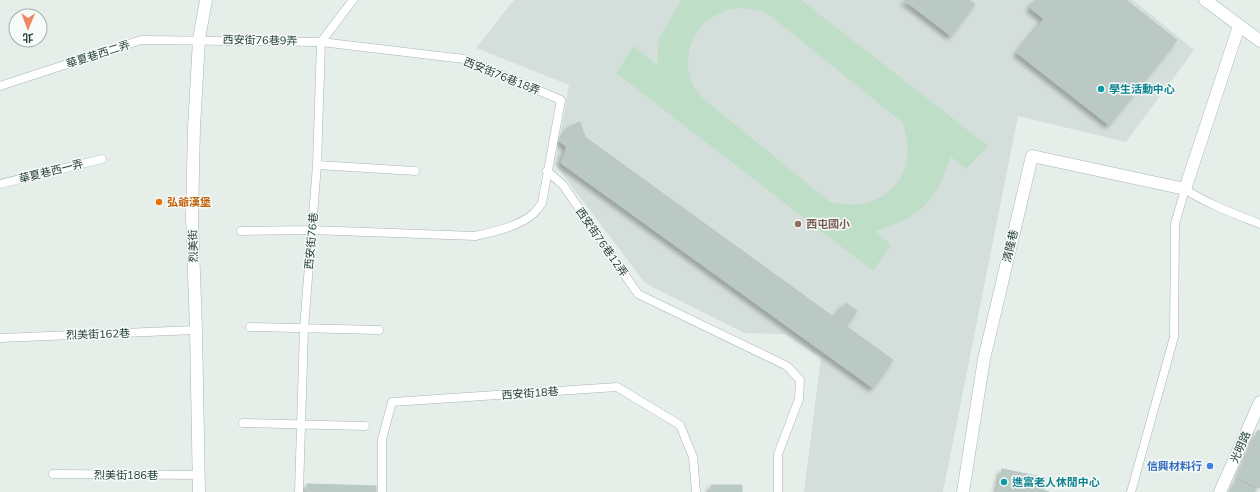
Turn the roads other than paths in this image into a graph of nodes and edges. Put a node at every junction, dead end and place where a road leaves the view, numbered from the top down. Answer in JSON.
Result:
{"nodes":[{"id":1,"x":206,"y":0,"type":"edge"},
{"id":2,"x":353,"y":0,"type":"edge"},
{"id":3,"x":1206,"y":0,"type":"edge"},
{"id":4,"x":1239,"y":26,"type":"junction"},
{"id":5,"x":199,"y":39,"type":"junction"},
{"id":6,"x":1260,"y":41,"type":"edge"},
{"id":7,"x":321,"y":42,"type":"junction"},
{"id":8,"x":0,"y":86,"type":"edge"},
{"id":9,"x":102,"y":159,"type":"dead end"},
{"id":10,"x":317,"y":165,"type":"junction"},
{"id":11,"x":415,"y":171,"type":"dead end"},
{"id":12,"x":547,"y":172,"type":"junction"},
{"id":13,"x":0,"y":184,"type":"edge"},
{"id":14,"x":1185,"y":189,"type":"junction"},
{"id":15,"x":1260,"y":224,"type":"edge"},
{"id":16,"x":241,"y":230,"type":"dead end"},
{"id":17,"x":311,"y":230,"type":"junction"},
{"id":18,"x":250,"y":328,"type":"dead end"},
{"id":19,"x":304,"y":328,"type":"junction"},
{"id":20,"x":196,"y":330,"type":"junction"},
{"id":21,"x":379,"y":330,"type":"dead end"},
{"id":22,"x":0,"y":338,"type":"edge"},
{"id":23,"x":1260,"y":402,"type":"edge"},
{"id":24,"x":243,"y":423,"type":"dead end"},
{"id":25,"x":302,"y":424,"type":"junction"},
{"id":26,"x":365,"y":426,"type":"dead end"},
{"id":27,"x":53,"y":474,"type":"dead end"},
{"id":28,"x":199,"y":475,"type":"junction"},
{"id":29,"x":199,"y":492,"type":"edge"},
{"id":30,"x":299,"y":492,"type":"edge"},
{"id":31,"x":382,"y":492,"type":"edge"},
{"id":32,"x":696,"y":492,"type":"edge"},
{"id":33,"x":778,"y":492,"type":"edge"},
{"id":34,"x":963,"y":492,"type":"edge"},
{"id":35,"x":1131,"y":492,"type":"edge"},
{"id":36,"x":1220,"y":492,"type":"edge"}],
"edges":[{"from":1,"to":5,"type":"street","name":"烈美街"},
{"from":2,"to":7,"type":"lane"},
{"from":3,"to":4,"type":"street"},
{"from":4,"to":6,"type":"street"},
{"from":4,"to":14,"type":"street"},
{"from":5,"to":7,"type":"lane","name":"西安街76巷9弄"},
{"from":5,"to":8,"type":"lane","name":"華夏巷西二弄"},
{"from":5,"to":20,"type":"street","name":"烈美街"},
{"from":7,"to":10,"type":"lane","name":"西安街76巷"},
{"from":7,"to":12,"type":"lane","name":"西安街76巷18弄"},
{"from":9,"to":13,"type":"lane","name":"華夏巷西一弄"},
{"from":10,"to":11,"type":"lane"},
{"from":10,"to":17,"type":"lane","name":"西安街76巷"},
{"from":12,"to":17,"type":"lane"},
{"from":12,"to":33,"type":"lane","name":"西安街76巷12弄"},
{"from":14,"to":15,"type":"lane"},
{"from":14,"to":34,"type":"street","name":"清隆巷"},
{"from":14,"to":35,"type":"lane"},
{"from":16,"to":17,"type":"lane"},
{"from":17,"to":19,"type":"lane","name":"西安街76巷"},
{"from":18,"to":19,"type":"lane"},
{"from":19,"to":21,"type":"lane"},
{"from":19,"to":25,"type":"lane","name":"西安街76巷"},
{"from":20,"to":22,"type":"lane","name":"烈美街162巷"},
{"from":20,"to":28,"type":"street","name":"烈美街"},
{"from":23,"to":36,"type":"street","name":"光明路"},
{"from":24,"to":25,"type":"lane"},
{"from":25,"to":26,"type":"lane"},
{"from":25,"to":30,"type":"lane","name":"西安街76巷"},
{"from":27,"to":28,"type":"lane","name":"烈美街186巷"},
{"from":28,"to":29,"type":"street","name":"烈美街"},
{"from":31,"to":32,"type":"lane","name":"西安街18巷"}]}
